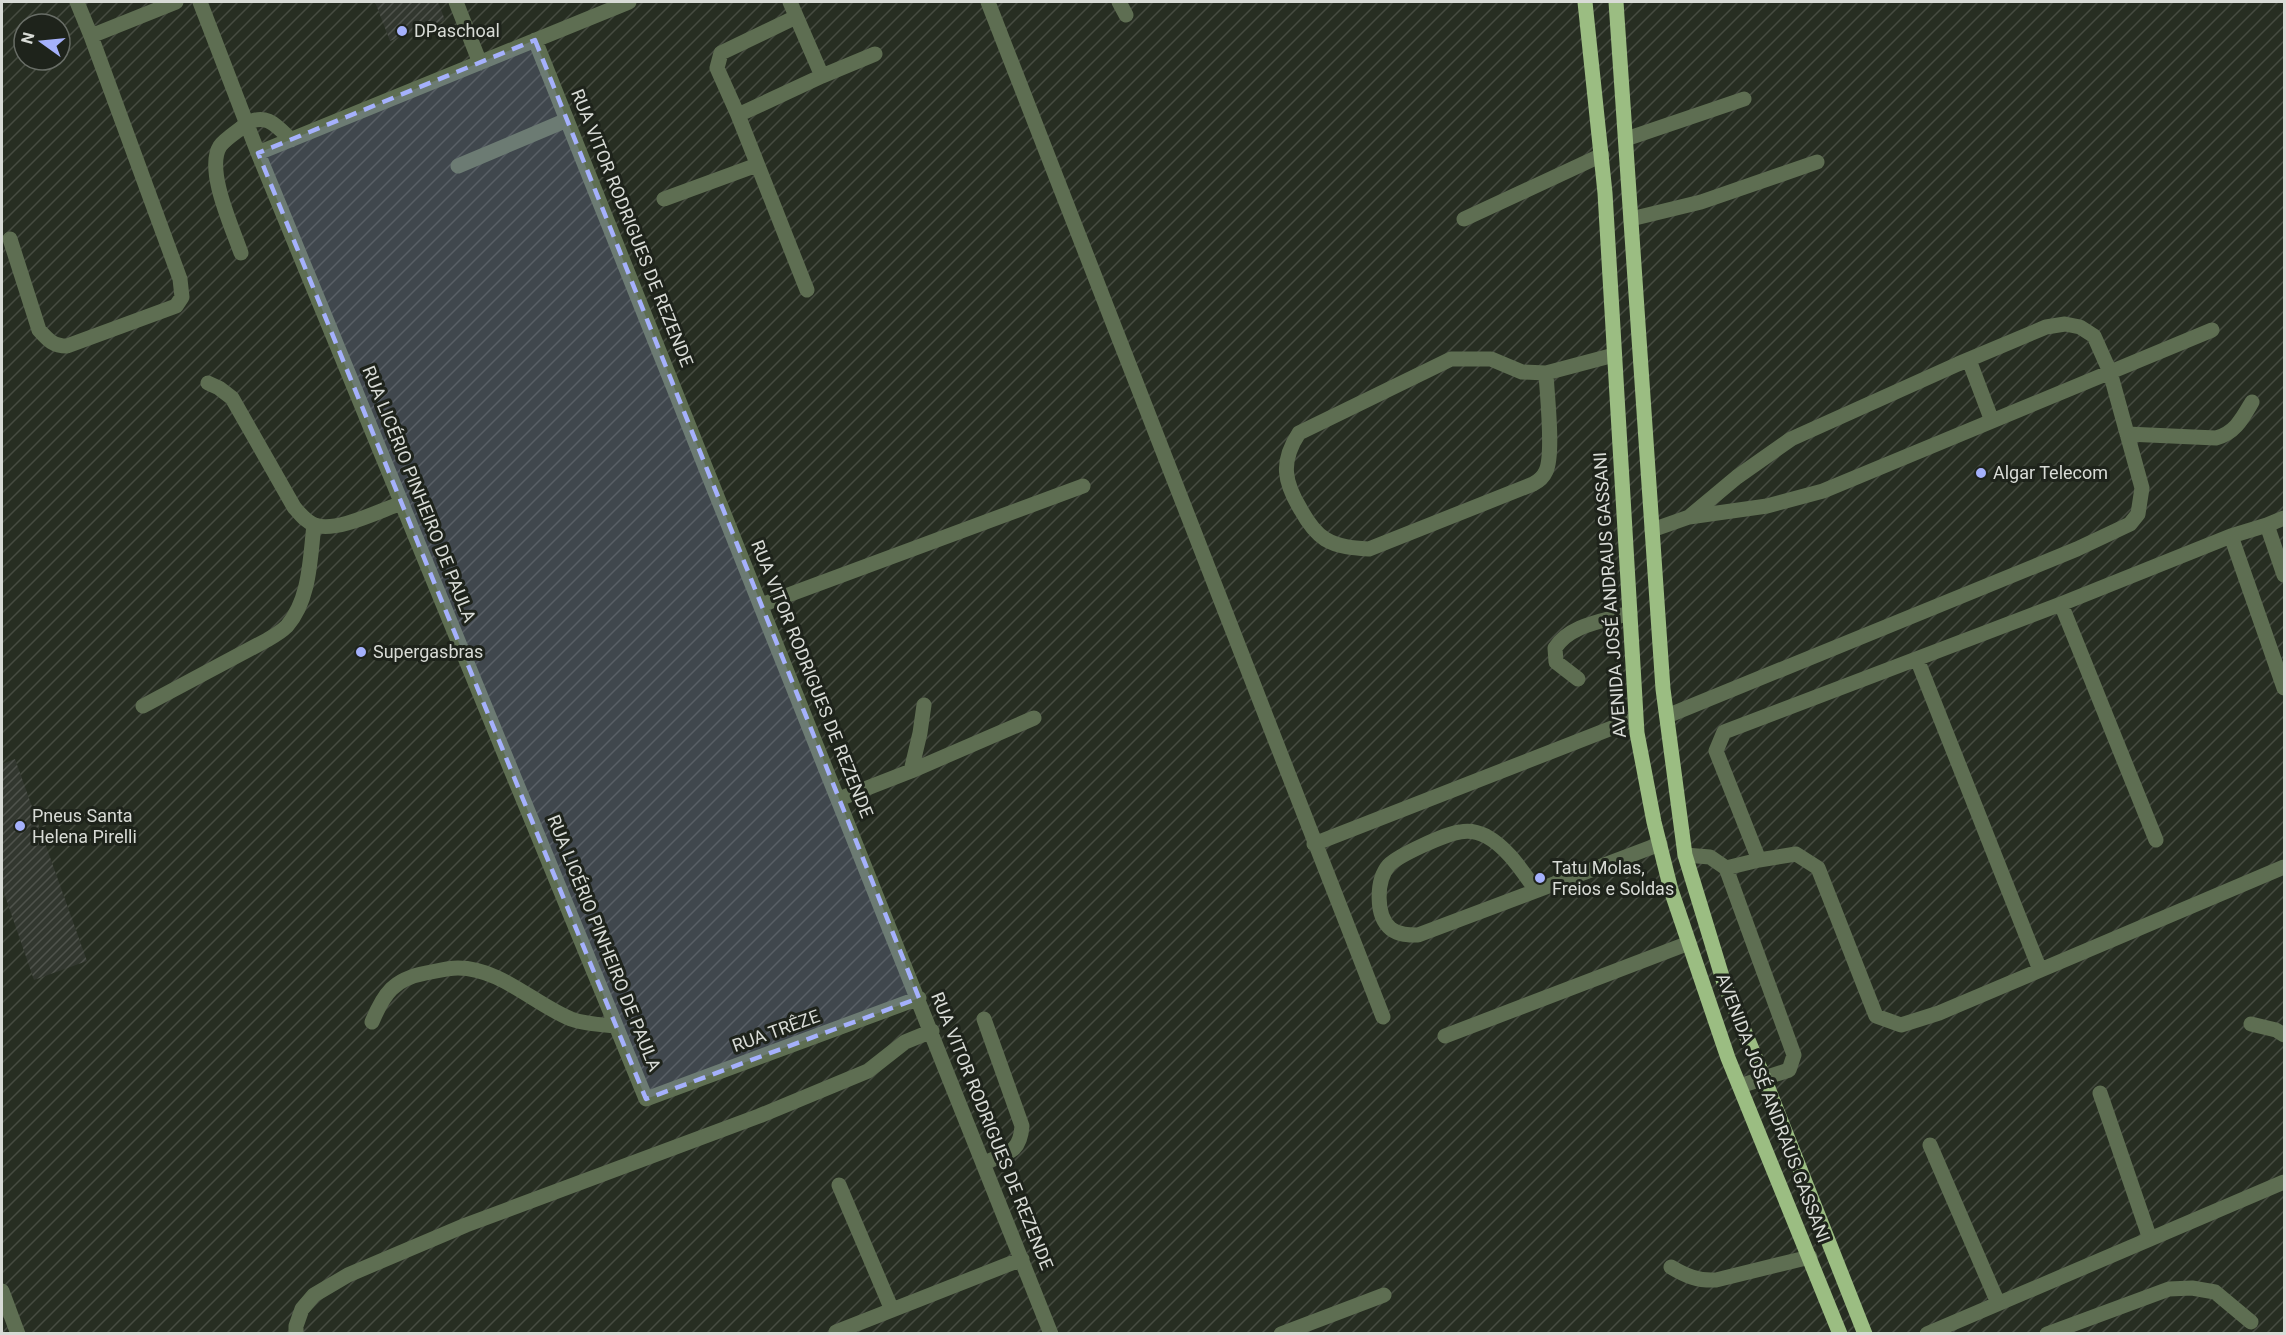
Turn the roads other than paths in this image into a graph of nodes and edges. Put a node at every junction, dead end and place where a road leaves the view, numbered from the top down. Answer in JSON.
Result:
{"nodes":[{"id":1,"x":77,"y":2,"type":"edge"},
{"id":2,"x":176,"y":2,"type":"edge"},
{"id":3,"x":200,"y":2,"type":"edge"},
{"id":4,"x":456,"y":2,"type":"edge"},
{"id":5,"x":629,"y":2,"type":"edge"},
{"id":6,"x":790,"y":2,"type":"edge"},
{"id":7,"x":988,"y":2,"type":"edge"},
{"id":8,"x":1585,"y":2,"type":"edge"},
{"id":9,"x":1616,"y":2,"type":"edge"},
{"id":10,"x":796,"y":17,"type":"junction"},
{"id":11,"x":91,"y":36,"type":"junction"},
{"id":12,"x":535,"y":40,"type":"junction"},
{"id":13,"x":876,"y":54,"type":"dead end"},
{"id":14,"x":480,"y":63,"type":"junction"},
{"id":15,"x":822,"y":76,"type":"junction"},
{"id":16,"x":1744,"y":99,"type":"dead end"},
{"id":17,"x":738,"y":115,"type":"junction"},
{"id":18,"x":567,"y":120,"type":"junction"},
{"id":19,"x":247,"y":123,"type":"junction"},
{"id":20,"x":1626,"y":139,"type":"junction"},
{"id":21,"x":291,"y":140,"type":"junction"},
{"id":22,"x":258,"y":153,"type":"junction"},
{"id":23,"x":1602,"y":155,"type":"junction"},
{"id":24,"x":1817,"y":162,"type":"dead end"},
{"id":25,"x":757,"y":165,"type":"junction"},
{"id":26,"x":458,"y":166,"type":"dead end"},
{"id":27,"x":1629,"y":191,"type":"junction"},
{"id":28,"x":1605,"y":193,"type":"junction"},
{"id":29,"x":664,"y":199,"type":"dead end"},
{"id":30,"x":1464,"y":219,"type":"dead end"},
{"id":31,"x":1631,"y":219,"type":"junction"},
{"id":32,"x":10,"y":239,"type":"dead end"},
{"id":33,"x":242,"y":253,"type":"dead end"},
{"id":34,"x":807,"y":290,"type":"dead end"},
{"id":35,"x":2212,"y":330,"type":"dead end"},
{"id":36,"x":1614,"y":355,"type":"junction"},
{"id":37,"x":1969,"y":360,"type":"junction"},
{"id":38,"x":2110,"y":372,"type":"junction"},
{"id":39,"x":1546,"y":374,"type":"junction"},
{"id":40,"x":208,"y":383,"type":"dead end"},
{"id":41,"x":2252,"y":402,"type":"dead end"},
{"id":42,"x":1992,"y":421,"type":"junction"},
{"id":43,"x":2127,"y":434,"type":"junction"},
{"id":44,"x":1083,"y":486,"type":"dead end"},
{"id":45,"x":402,"y":503,"type":"junction"},
{"id":46,"x":1651,"y":509,"type":"junction"},
{"id":47,"x":1623,"y":513,"type":"junction"},
{"id":48,"x":1689,"y":518,"type":"junction"},
{"id":49,"x":2284,"y":518,"type":"edge"},
{"id":50,"x":314,"y":525,"type":"junction"},
{"id":51,"x":2267,"y":525,"type":"junction"},
{"id":52,"x":1652,"y":530,"type":"junction"},
{"id":53,"x":2231,"y":536,"type":"junction"},
{"id":54,"x":2284,"y":575,"type":"edge"},
{"id":55,"x":2061,"y":604,"type":"junction"},
{"id":56,"x":761,"y":605,"type":"junction"},
{"id":57,"x":1630,"y":613,"type":"junction"},
{"id":58,"x":1917,"y":659,"type":"junction"},
{"id":59,"x":1578,"y":679,"type":"dead end"},
{"id":60,"x":2284,"y":688,"type":"edge"},
{"id":61,"x":924,"y":705,"type":"dead end"},
{"id":62,"x":143,"y":706,"type":"dead end"},
{"id":63,"x":1667,"y":716,"type":"junction"},
{"id":64,"x":1034,"y":718,"type":"dead end"},
{"id":65,"x":1635,"y":719,"type":"junction"},
{"id":66,"x":910,"y":771,"type":"junction"},
{"id":67,"x":839,"y":799,"type":"junction"},
{"id":68,"x":2156,"y":840,"type":"dead end"},
{"id":69,"x":1314,"y":844,"type":"junction"},
{"id":70,"x":1660,"y":844,"type":"junction"},
{"id":71,"x":1685,"y":855,"type":"junction"},
{"id":72,"x":1759,"y":860,"type":"junction"},
{"id":73,"x":2284,"y":867,"type":"edge"},
{"id":74,"x":1726,"y":868,"type":"junction"},
{"id":75,"x":1536,"y":890,"type":"junction"},
{"id":76,"x":1689,"y":943,"type":"junction"},
{"id":77,"x":2040,"y":970,"type":"junction"},
{"id":78,"x":919,"y":998,"type":"junction"},
{"id":79,"x":1383,"y":1017,"type":"dead end"},
{"id":80,"x":984,"y":1019,"type":"dead end"},
{"id":81,"x":372,"y":1022,"type":"dead end"},
{"id":82,"x":2251,"y":1024,"type":"dead end"},
{"id":83,"x":616,"y":1026,"type":"junction"},
{"id":84,"x":932,"y":1031,"type":"junction"},
{"id":85,"x":2284,"y":1035,"type":"edge"},
{"id":86,"x":1444,"y":1036,"type":"dead end"},
{"id":87,"x":1764,"y":1078,"type":"junction"},
{"id":88,"x":1740,"y":1086,"type":"junction"},
{"id":89,"x":2100,"y":1093,"type":"dead end"},
{"id":90,"x":646,"y":1100,"type":"joint"},
{"id":91,"x":1930,"y":1145,"type":"dead end"},
{"id":92,"x":984,"y":1162,"type":"junction"},
{"id":93,"x":2284,"y":1182,"type":"edge"},
{"id":94,"x":839,"y":1185,"type":"dead end"},
{"id":95,"x":2150,"y":1239,"type":"junction"},
{"id":96,"x":1810,"y":1257,"type":"junction"},
{"id":97,"x":1022,"y":1259,"type":"junction"},
{"id":98,"x":1671,"y":1267,"type":"dead end"},
{"id":99,"x":2,"y":1291,"type":"edge"},
{"id":100,"x":1384,"y":1294,"type":"dead end"},
{"id":101,"x":1998,"y":1304,"type":"junction"},
{"id":102,"x":892,"y":1310,"type":"junction"},
{"id":103,"x":2251,"y":1322,"type":"dead end"},
{"id":104,"x":836,"y":1332,"type":"dead end"},
{"id":105,"x":18,"y":1334,"type":"edge"},
{"id":106,"x":296,"y":1334,"type":"edge"},
{"id":107,"x":1051,"y":1334,"type":"edge"},
{"id":108,"x":1281,"y":1334,"type":"edge"},
{"id":109,"x":1840,"y":1334,"type":"edge"},
{"id":110,"x":1865,"y":1334,"type":"edge"},
{"id":111,"x":1927,"y":1334,"type":"edge"},
{"id":112,"x":2047,"y":1334,"type":"edge"}],
"edges":[{"from":1,"to":11,"type":"street"},
{"from":2,"to":11,"type":"street"},
{"from":3,"to":19,"type":"street","name":"RUA LICÉRIO PINHEIRO DE PAULA"},
{"from":4,"to":14,"type":"street"},
{"from":5,"to":12,"type":"street"},
{"from":6,"to":10,"type":"street"},
{"from":7,"to":69,"type":"street"},
{"from":8,"to":23,"type":"main road","name":"AVENIDA JOSÉ ANDRAUS GASSANI"},
{"from":9,"to":20,"type":"main road","name":"AVENIDA JOSÉ ANDRAUS GASSANI"},
{"from":10,"to":15,"type":"street"},
{"from":10,"to":17,"type":"street"},
{"from":11,"to":32,"type":"street"},
{"from":12,"to":14,"type":"street"},
{"from":12,"to":18,"type":"street","name":"RUA VITOR RODRIGUES DE REZENDE"},
{"from":13,"to":15,"type":"street"},
{"from":14,"to":21,"type":"street"},
{"from":15,"to":17,"type":"street"},
{"from":16,"to":20,"type":"street"},
{"from":17,"to":25,"type":"street"},
{"from":18,"to":26,"type":"street"},
{"from":18,"to":56,"type":"street","name":"RUA VITOR RODRIGUES DE REZENDE"},
{"from":19,"to":21,"type":"street"},
{"from":19,"to":22,"type":"street","name":"RUA LICÉRIO PINHEIRO DE PAULA"},
{"from":19,"to":33,"type":"street"},
{"from":20,"to":27,"type":"main road","name":"AVENIDA JOSÉ ANDRAUS GASSANI"},
{"from":21,"to":22,"type":"street"},
{"from":22,"to":45,"type":"street","name":"RUA LICÉRIO PINHEIRO DE PAULA"},
{"from":23,"to":28,"type":"main road","name":"AVENIDA JOSÉ ANDRAUS GASSANI"},
{"from":23,"to":30,"type":"street"},
{"from":24,"to":31,"type":"street"},
{"from":25,"to":29,"type":"street"},
{"from":25,"to":34,"type":"street"},
{"from":27,"to":28,"type":"main road"},
{"from":27,"to":31,"type":"main road","name":"AVENIDA JOSÉ ANDRAUS GASSANI"},
{"from":28,"to":36,"type":"main road","name":"AVENIDA JOSÉ ANDRAUS GASSANI"},
{"from":31,"to":46,"type":"main road","name":"AVENIDA JOSÉ ANDRAUS GASSANI"},
{"from":35,"to":38,"type":"street"},
{"from":36,"to":39,"type":"street"},
{"from":36,"to":47,"type":"main road","name":"AVENIDA JOSÉ ANDRAUS GASSANI"},
{"from":37,"to":38,"type":"street"},
{"from":37,"to":42,"type":"street"},
{"from":37,"to":48,"type":"street"},
{"from":38,"to":42,"type":"street"},
{"from":38,"to":43,"type":"street"},
{"from":39,"to":39,"type":"street"},
{"from":40,"to":50,"type":"street"},
{"from":41,"to":43,"type":"street"},
{"from":42,"to":48,"type":"street"},
{"from":43,"to":63,"type":"street"},
{"from":44,"to":56,"type":"street"},
{"from":45,"to":50,"type":"street"},
{"from":45,"to":83,"type":"street","name":"RUA LICÉRIO PINHEIRO DE PAULA"},
{"from":46,"to":47,"type":"main road"},
{"from":46,"to":52,"type":"main road","name":"AVENIDA JOSÉ ANDRAUS GASSANI"},
{"from":47,"to":57,"type":"main road","name":"AVENIDA JOSÉ ANDRAUS GASSANI"},
{"from":48,"to":52,"type":"street"},
{"from":49,"to":51,"type":"street"},
{"from":50,"to":62,"type":"street"},
{"from":51,"to":53,"type":"street"},
{"from":51,"to":54,"type":"street"},
{"from":52,"to":63,"type":"main road","name":"AVENIDA JOSÉ ANDRAUS GASSANI"},
{"from":53,"to":55,"type":"street"},
{"from":53,"to":60,"type":"street"},
{"from":55,"to":58,"type":"street"},
{"from":55,"to":68,"type":"street"},
{"from":56,"to":67,"type":"street","name":"RUA VITOR RODRIGUES DE REZENDE"},
{"from":57,"to":59,"type":"street"},
{"from":57,"to":65,"type":"main road","name":"AVENIDA JOSÉ ANDRAUS GASSANI"},
{"from":58,"to":72,"type":"street"},
{"from":58,"to":77,"type":"street"},
{"from":61,"to":66,"type":"street"},
{"from":63,"to":71,"type":"main road","name":"AVENIDA JOSÉ ANDRAUS GASSANI"},
{"from":64,"to":66,"type":"street"},
{"from":65,"to":69,"type":"street"},
{"from":65,"to":70,"type":"main road","name":"AVENIDA JOSÉ ANDRAUS GASSANI"},
{"from":66,"to":67,"type":"street"},
{"from":67,"to":78,"type":"street","name":"RUA VITOR RODRIGUES DE REZENDE"},
{"from":69,"to":79,"type":"street"},
{"from":70,"to":75,"type":"street"},
{"from":70,"to":76,"type":"main road","name":"AVENIDA JOSÉ ANDRAUS GASSANI"},
{"from":71,"to":74,"type":"street"},
{"from":71,"to":87,"type":"main road","name":"AVENIDA JOSÉ ANDRAUS GASSANI"},
{"from":72,"to":74,"type":"street"},
{"from":72,"to":77,"type":"street"},
{"from":73,"to":77,"type":"street"},
{"from":74,"to":87,"type":"street"},
{"from":75,"to":75,"type":"street"},
{"from":76,"to":86,"type":"street"},
{"from":76,"to":88,"type":"main road","name":"AVENIDA JOSÉ ANDRAUS GASSANI"},
{"from":78,"to":84,"type":"street","name":"RUA VITOR RODRIGUES DE REZENDE"},
{"from":78,"to":90,"type":"street","name":"RUA TRÊZE"},
{"from":80,"to":92,"type":"street"},
{"from":81,"to":83,"type":"street"},
{"from":82,"to":85,"type":"street"},
{"from":83,"to":90,"type":"street","name":"RUA LICÉRIO PINHEIRO DE PAULA"},
{"from":84,"to":92,"type":"street","name":"RUA VITOR RODRIGUES DE REZENDE"},
{"from":84,"to":106,"type":"street"},
{"from":87,"to":88,"type":"street"},
{"from":87,"to":110,"type":"main road","name":"AVENIDA JOSÉ ANDRAUS GASSANI"},
{"from":88,"to":96,"type":"main road","name":"AVENIDA JOSÉ ANDRAUS GASSANI"},
{"from":89,"to":95,"type":"street"},
{"from":91,"to":101,"type":"street"},
{"from":92,"to":97,"type":"street","name":"RUA VITOR RODRIGUES DE REZENDE"},
{"from":93,"to":95,"type":"street"},
{"from":94,"to":102,"type":"street"},
{"from":95,"to":101,"type":"street"},
{"from":96,"to":98,"type":"street"},
{"from":96,"to":109,"type":"main road","name":"AVENIDA JOSÉ ANDRAUS GASSANI"},
{"from":97,"to":102,"type":"street"},
{"from":97,"to":107,"type":"street","name":"RUA VITOR RODRIGUES DE REZENDE"},
{"from":99,"to":105,"type":"street"},
{"from":100,"to":108,"type":"street"},
{"from":101,"to":111,"type":"street"},
{"from":102,"to":104,"type":"street"},
{"from":103,"to":112,"type":"street"}]}
